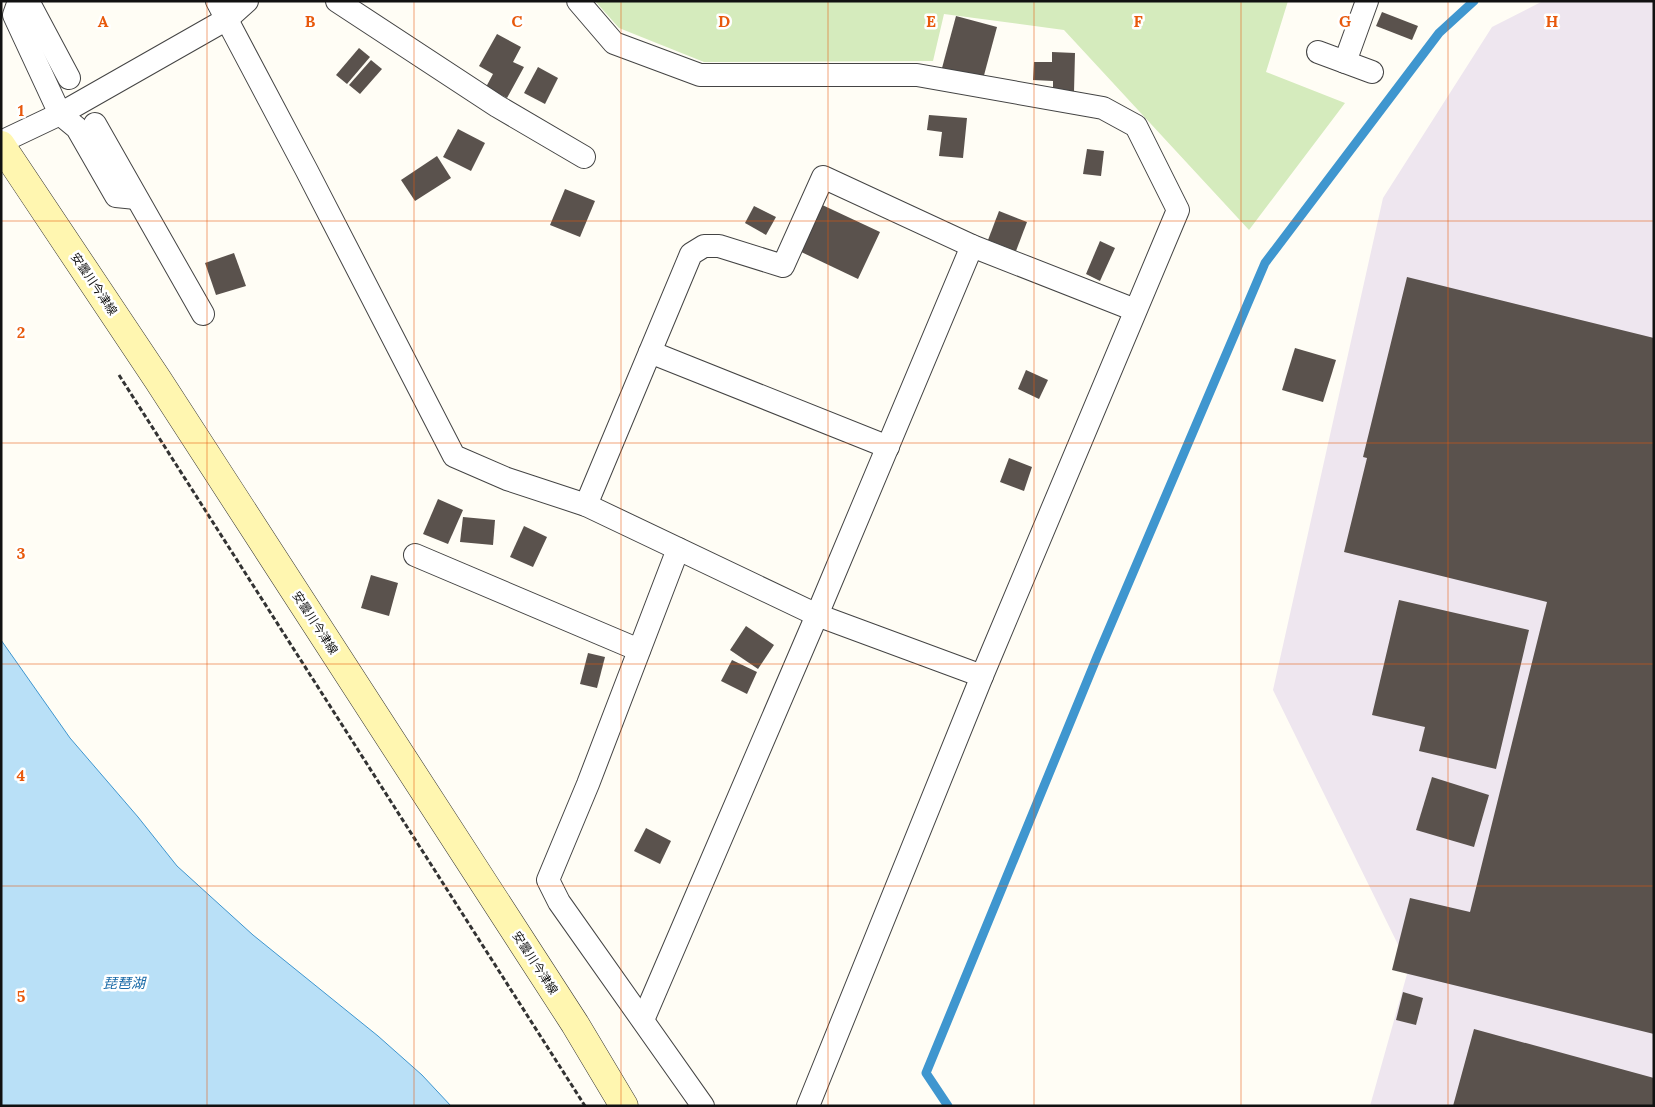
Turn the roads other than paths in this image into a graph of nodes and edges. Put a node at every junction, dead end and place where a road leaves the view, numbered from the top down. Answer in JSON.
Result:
{"nodes":[{"id":1,"x":19,"y":1,"type":"edge"},
{"id":2,"x":28,"y":1,"type":"edge"},
{"id":3,"x":247,"y":1,"type":"edge"},
{"id":4,"x":337,"y":1,"type":"edge"},
{"id":5,"x":578,"y":1,"type":"edge"},
{"id":6,"x":1367,"y":1,"type":"edge"},
{"id":7,"x":222,"y":10,"type":"edge"},
{"id":8,"x":1318,"y":52,"type":"dead end"},
{"id":9,"x":1345,"y":62,"type":"junction"},
{"id":10,"x":1372,"y":72,"type":"dead end"},
{"id":11,"x":69,"y":78,"type":"dead end"},
{"id":12,"x":60,"y":114,"type":"junction"},
{"id":13,"x":95,"y":124,"type":"dead end"},
{"id":14,"x":1,"y":143,"type":"edge"},
{"id":15,"x":584,"y":157,"type":"dead end"},
{"id":16,"x":136,"y":198,"type":"junction"},
{"id":17,"x":972,"y":246,"type":"junction"},
{"id":18,"x":1136,"y":310,"type":"junction"},
{"id":19,"x":204,"y":314,"type":"dead end"},
{"id":20,"x":650,"y":352,"type":"junction"},
{"id":21,"x":888,"y":447,"type":"junction"},
{"id":22,"x":586,"y":505,"type":"junction"},
{"id":23,"x":678,"y":549,"type":"junction"},
{"id":24,"x":415,"y":555,"type":"dead end"},
{"id":25,"x":817,"y":615,"type":"junction"},
{"id":26,"x":639,"y":650,"type":"junction"},
{"id":27,"x":982,"y":676,"type":"junction"},
{"id":28,"x":643,"y":1020,"type":"junction"},
{"id":29,"x":816,"y":1101,"type":"edge"},
{"id":30,"x":624,"y":1106,"type":"edge"},
{"id":31,"x":703,"y":1106,"type":"edge"}],
"edges":[{"from":1,"to":12,"type":"street"},
{"from":2,"to":11,"type":"street"},
{"from":3,"to":7,"type":"street"},
{"from":4,"to":15,"type":"street"},
{"from":5,"to":18,"type":"street"},
{"from":6,"to":9,"type":"street"},
{"from":7,"to":12,"type":"street"},
{"from":7,"to":22,"type":"street"},
{"from":8,"to":9,"type":"street"},
{"from":9,"to":10,"type":"street"},
{"from":12,"to":14,"type":"street"},
{"from":12,"to":16,"type":"street"},
{"from":13,"to":16,"type":"street"},
{"from":14,"to":30,"type":"main road","name":"安曇川今津線"},
{"from":16,"to":19,"type":"street"},
{"from":17,"to":18,"type":"street"},
{"from":17,"to":20,"type":"street"},
{"from":17,"to":21,"type":"street"},
{"from":18,"to":27,"type":"street"},
{"from":20,"to":21,"type":"street"},
{"from":20,"to":22,"type":"street"},
{"from":21,"to":25,"type":"street"},
{"from":22,"to":23,"type":"street"},
{"from":23,"to":25,"type":"street"},
{"from":23,"to":26,"type":"street"},
{"from":24,"to":26,"type":"street"},
{"from":25,"to":27,"type":"street"},
{"from":25,"to":28,"type":"street"},
{"from":26,"to":28,"type":"street"},
{"from":27,"to":29,"type":"street"},
{"from":28,"to":31,"type":"street"}]}
